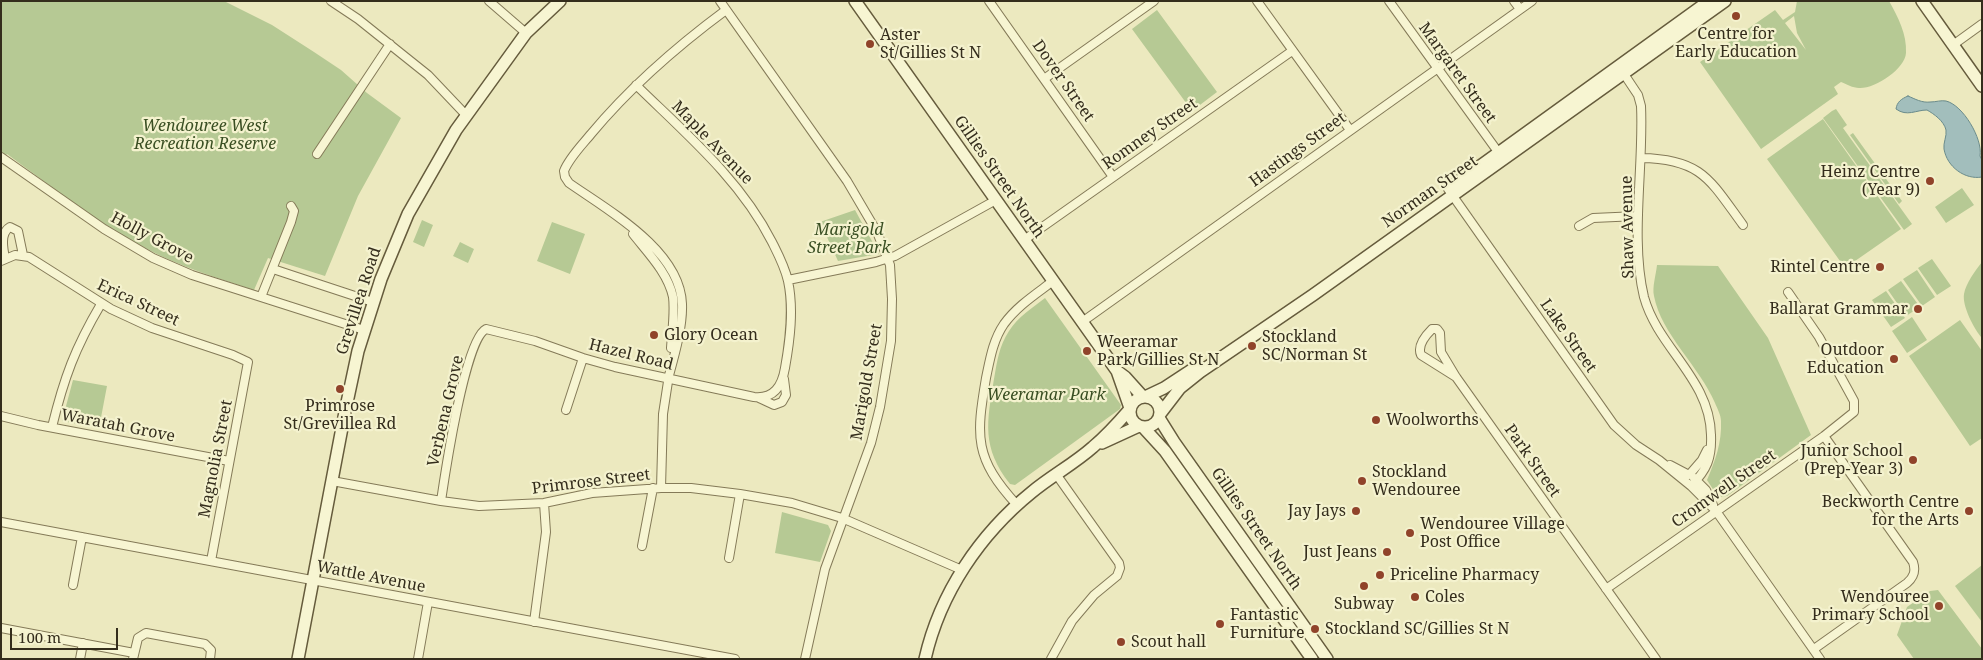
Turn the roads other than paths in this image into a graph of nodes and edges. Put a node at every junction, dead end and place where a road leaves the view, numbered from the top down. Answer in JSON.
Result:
{"nodes":[{"id":1,"x":331,"y":1,"type":"edge"},
{"id":2,"x":489,"y":1,"type":"edge"},
{"id":3,"x":560,"y":1,"type":"edge"},
{"id":4,"x":720,"y":1,"type":"edge"},
{"id":5,"x":855,"y":1,"type":"edge"},
{"id":6,"x":989,"y":1,"type":"edge"},
{"id":7,"x":1154,"y":1,"type":"edge"},
{"id":8,"x":1257,"y":1,"type":"edge"},
{"id":9,"x":1389,"y":1,"type":"edge"},
{"id":10,"x":1514,"y":1,"type":"edge"},
{"id":11,"x":1532,"y":1,"type":"edge"},
{"id":12,"x":1709,"y":1,"type":"edge"},
{"id":13,"x":1724,"y":1,"type":"edge"},
{"id":14,"x":1922,"y":1,"type":"edge"},
{"id":15,"x":726,"y":10,"type":"junction"},
{"id":16,"x":1520,"y":10,"type":"junction"},
{"id":17,"x":1982,"y":24,"type":"edge"},
{"id":18,"x":526,"y":33,"type":"junction"},
{"id":19,"x":390,"y":44,"type":"junction"},
{"id":20,"x":1954,"y":44,"type":"junction"},
{"id":21,"x":1292,"y":51,"type":"junction"},
{"id":22,"x":1436,"y":69,"type":"junction"},
{"id":23,"x":1621,"y":70,"type":"junction"},
{"id":24,"x":1044,"y":78,"type":"junction"},
{"id":25,"x":636,"y":85,"type":"junction"},
{"id":26,"x":1982,"y":86,"type":"edge"},
{"id":27,"x":466,"y":116,"type":"junction"},
{"id":28,"x":1350,"y":130,"type":"junction"},
{"id":29,"x":317,"y":154,"type":"dead end"},
{"id":30,"x":1501,"y":156,"type":"junction"},
{"id":31,"x":1,"y":157,"type":"edge"},
{"id":32,"x":1641,"y":158,"type":"junction"},
{"id":33,"x":1113,"y":177,"type":"junction"},
{"id":34,"x":1450,"y":192,"type":"junction"},
{"id":35,"x":996,"y":200,"type":"junction"},
{"id":36,"x":291,"y":206,"type":"dead end"},
{"id":37,"x":1638,"y":216,"type":"junction"},
{"id":38,"x":1743,"y":225,"type":"dead end"},
{"id":39,"x":1579,"y":226,"type":"dead end"},
{"id":40,"x":1024,"y":240,"type":"junction"},
{"id":41,"x":19,"y":255,"type":"junction"},
{"id":42,"x":889,"y":258,"type":"junction"},
{"id":43,"x":3,"y":259,"type":"edge"},
{"id":44,"x":273,"y":269,"type":"junction"},
{"id":45,"x":1344,"y":269,"type":"junction"},
{"id":46,"x":788,"y":280,"type":"junction"},
{"id":47,"x":1054,"y":281,"type":"junction"},
{"id":48,"x":1788,"y":292,"type":"dead end"},
{"id":49,"x":261,"y":297,"type":"junction"},
{"id":50,"x":373,"y":302,"type":"junction"},
{"id":51,"x":101,"y":304,"type":"junction"},
{"id":52,"x":1082,"y":322,"type":"junction"},
{"id":53,"x":484,"y":329,"type":"joint"},
{"id":54,"x":364,"y":330,"type":"junction"},
{"id":55,"x":583,"y":358,"type":"junction"},
{"id":56,"x":248,"y":362,"type":"joint"},
{"id":57,"x":1117,"y":371,"type":"junction"},
{"id":58,"x":784,"y":377,"type":"junction"},
{"id":59,"x":1456,"y":377,"type":"junction"},
{"id":60,"x":668,"y":379,"type":"junction"},
{"id":61,"x":773,"y":394,"type":"joint"},
{"id":62,"x":756,"y":397,"type":"junction"},
{"id":63,"x":1144,"y":397,"type":"junction"},
{"id":64,"x":1130,"y":409,"type":"junction"},
{"id":65,"x":566,"y":410,"type":"dead end"},
{"id":66,"x":1,"y":416,"type":"edge"},
{"id":67,"x":1159,"y":416,"type":"junction"},
{"id":68,"x":52,"y":427,"type":"junction"},
{"id":69,"x":1141,"y":427,"type":"junction"},
{"id":70,"x":1711,"y":436,"type":"junction"},
{"id":71,"x":1824,"y":436,"type":"junction"},
{"id":72,"x":1092,"y":448,"type":"junction"},
{"id":73,"x":229,"y":461,"type":"junction"},
{"id":74,"x":1056,"y":474,"type":"junction"},
{"id":75,"x":1686,"y":478,"type":"junction"},
{"id":76,"x":332,"y":481,"type":"junction"},
{"id":77,"x":1694,"y":483,"type":"junction"},
{"id":78,"x":657,"y":488,"type":"junction"},
{"id":79,"x":740,"y":494,"type":"junction"},
{"id":80,"x":441,"y":501,"type":"junction"},
{"id":81,"x":544,"y":503,"type":"junction"},
{"id":82,"x":1017,"y":505,"type":"junction"},
{"id":83,"x":1716,"y":511,"type":"junction"},
{"id":84,"x":842,"y":518,"type":"junction"},
{"id":85,"x":1,"y":522,"type":"edge"},
{"id":86,"x":82,"y":537,"type":"junction"},
{"id":87,"x":1244,"y":541,"type":"junction"},
{"id":88,"x":642,"y":546,"type":"dead end"},
{"id":89,"x":1234,"y":548,"type":"junction"},
{"id":90,"x":729,"y":558,"type":"dead end"},
{"id":91,"x":211,"y":561,"type":"junction"},
{"id":92,"x":962,"y":570,"type":"junction"},
{"id":93,"x":313,"y":580,"type":"junction"},
{"id":94,"x":73,"y":585,"type":"dead end"},
{"id":95,"x":1606,"y":589,"type":"junction"},
{"id":96,"x":428,"y":602,"type":"junction"},
{"id":97,"x":534,"y":622,"type":"junction"},
{"id":98,"x":1,"y":628,"type":"edge"},
{"id":99,"x":83,"y":643,"type":"junction"},
{"id":100,"x":1814,"y":649,"type":"junction"},
{"id":101,"x":134,"y":656,"type":"edge"},
{"id":102,"x":697,"y":656,"type":"edge"},
{"id":103,"x":80,"y":659,"type":"edge"},
{"id":104,"x":210,"y":659,"type":"edge"},
{"id":105,"x":298,"y":659,"type":"edge"},
{"id":106,"x":418,"y":659,"type":"edge"},
{"id":107,"x":735,"y":659,"type":"edge"},
{"id":108,"x":805,"y":659,"type":"edge"},
{"id":109,"x":925,"y":659,"type":"edge"},
{"id":110,"x":1051,"y":659,"type":"edge"},
{"id":111,"x":1312,"y":659,"type":"edge"},
{"id":112,"x":1327,"y":659,"type":"edge"},
{"id":113,"x":1656,"y":659,"type":"edge"},
{"id":114,"x":1820,"y":659,"type":"edge"}],
"edges":[{"from":1,"to":19,"type":"street"},
{"from":2,"to":18,"type":"street"},
{"from":3,"to":18,"type":"main road","name":"Grevillea Road"},
{"from":4,"to":15,"type":"street","name":"Marigold Street"},
{"from":5,"to":35,"type":"main road","name":"Gillies Street North"},
{"from":6,"to":24,"type":"street","name":"Dover Street"},
{"from":7,"to":24,"type":"street"},
{"from":8,"to":21,"type":"street"},
{"from":9,"to":22,"type":"street","name":"Margaret Street"},
{"from":10,"to":16,"type":"street"},
{"from":11,"to":16,"type":"street","name":"Hastings Street"},
{"from":12,"to":23,"type":"main road","name":"Norman Street"},
{"from":13,"to":23,"type":"main road","name":"Norman Street"},
{"from":14,"to":20,"type":"main road"},
{"from":15,"to":25,"type":"street"},
{"from":15,"to":42,"type":"street","name":"Marigold Street"},
{"from":16,"to":22,"type":"street","name":"Hastings Street"},
{"from":17,"to":20,"type":"street"},
{"from":18,"to":27,"type":"main road","name":"Grevillea Road"},
{"from":19,"to":27,"type":"street"},
{"from":19,"to":29,"type":"street"},
{"from":20,"to":26,"type":"main road"},
{"from":21,"to":28,"type":"street"},
{"from":21,"to":33,"type":"street","name":"Romney Street"},
{"from":22,"to":28,"type":"street","name":"Hastings Street"},
{"from":22,"to":30,"type":"street","name":"Margaret Street"},
{"from":23,"to":30,"type":"main road","name":"Norman Street"},
{"from":23,"to":32,"type":"street","name":"Shaw Avenue"},
{"from":24,"to":33,"type":"street","name":"Dover Street"},
{"from":25,"to":46,"type":"street","name":"Maple Avenue"},
{"from":25,"to":60,"type":"street"},
{"from":27,"to":50,"type":"main road","name":"Grevillea Road"},
{"from":28,"to":52,"type":"street","name":"Hastings Street"},
{"from":30,"to":34,"type":"main road","name":"Norman Street"},
{"from":31,"to":49,"type":"street","name":"Holly Grove"},
{"from":32,"to":37,"type":"street","name":"Shaw Avenue"},
{"from":32,"to":38,"type":"street"},
{"from":33,"to":40,"type":"street","name":"Romney Street"},
{"from":34,"to":45,"type":"main road","name":"Norman Street"},
{"from":34,"to":75,"type":"street","name":"Lake Street"},
{"from":35,"to":40,"type":"main road","name":"Gillies Street North"},
{"from":35,"to":42,"type":"street"},
{"from":36,"to":44,"type":"street"},
{"from":37,"to":39,"type":"street"},
{"from":37,"to":70,"type":"street","name":"Shaw Avenue"},
{"from":40,"to":47,"type":"main road","name":"Gillies Street North"},
{"from":41,"to":43,"type":"street"},
{"from":41,"to":43,"type":"street"},
{"from":41,"to":51,"type":"street","name":"Erica Street"},
{"from":42,"to":46,"type":"street"},
{"from":42,"to":84,"type":"street","name":"Marigold Street"},
{"from":44,"to":49,"type":"street"},
{"from":44,"to":50,"type":"street"},
{"from":45,"to":63,"type":"main road","name":"Norman Street"},
{"from":45,"to":67,"type":"main road","name":"Norman Street"},
{"from":46,"to":58,"type":"street","name":"Maple Avenue"},
{"from":47,"to":52,"type":"main road","name":"Gillies Street North"},
{"from":47,"to":82,"type":"street"},
{"from":48,"to":71,"type":"street","name":"Cromwell Street"},
{"from":49,"to":54,"type":"street","name":"Holly Grove"},
{"from":50,"to":54,"type":"main road","name":"Grevillea Road"},
{"from":51,"to":56,"type":"street","name":"Erica Street"},
{"from":51,"to":68,"type":"street"},
{"from":52,"to":57,"type":"main road","name":"Gillies Street North"},
{"from":53,"to":55,"type":"street","name":"Hazel Road"},
{"from":53,"to":80,"type":"street","name":"Verbena Grove"},
{"from":54,"to":76,"type":"main road","name":"Grevillea Road"},
{"from":55,"to":60,"type":"street","name":"Hazel Road"},
{"from":55,"to":65,"type":"street"},
{"from":56,"to":73,"type":"street","name":"Magnolia Street"},
{"from":57,"to":63,"type":"main road","name":"Gillies Street North"},
{"from":57,"to":64,"type":"main road","name":"Gillies Street North"},
{"from":58,"to":61,"type":"street","name":"Maple Avenue"},
{"from":58,"to":62,"type":"street"},
{"from":59,"to":59,"type":"street","name":"Park Street"},
{"from":59,"to":95,"type":"street","name":"Park Street"},
{"from":60,"to":62,"type":"street","name":"Hazel Road"},
{"from":60,"to":78,"type":"street"},
{"from":61,"to":62,"type":"street","name":"Hazel Road"},
{"from":63,"to":64,"type":"main road"},
{"from":63,"to":67,"type":"main road"},
{"from":64,"to":69,"type":"main road"},
{"from":64,"to":72,"type":"main road"},
{"from":66,"to":68,"type":"street","name":"Waratah Grove"},
{"from":67,"to":69,"type":"main road"},
{"from":67,"to":87,"type":"main road","name":"Gillies Street North"},
{"from":68,"to":73,"type":"street","name":"Waratah Grove"},
{"from":69,"to":72,"type":"main road"},
{"from":69,"to":89,"type":"main road","name":"Gillies Street North"},
{"from":70,"to":75,"type":"street","name":"Shaw Avenue"},
{"from":70,"to":77,"type":"street","name":"Shaw Avenue"},
{"from":71,"to":83,"type":"street","name":"Cromwell Street"},
{"from":71,"to":100,"type":"street"},
{"from":72,"to":74,"type":"main road"},
{"from":73,"to":91,"type":"street","name":"Magnolia Street"},
{"from":74,"to":82,"type":"main road"},
{"from":74,"to":110,"type":"street"},
{"from":75,"to":77,"type":"street"},
{"from":76,"to":80,"type":"street","name":"Primrose Street"},
{"from":76,"to":93,"type":"main road","name":"Grevillea Road"},
{"from":77,"to":83,"type":"street"},
{"from":78,"to":79,"type":"street","name":"Primrose Street"},
{"from":78,"to":81,"type":"street","name":"Primrose Street"},
{"from":78,"to":88,"type":"street"},
{"from":79,"to":84,"type":"street","name":"Primrose Street"},
{"from":79,"to":90,"type":"street"},
{"from":80,"to":81,"type":"street","name":"Primrose Street"},
{"from":81,"to":97,"type":"street"},
{"from":82,"to":92,"type":"main road"},
{"from":83,"to":95,"type":"street","name":"Cromwell Street"},
{"from":83,"to":100,"type":"street"},
{"from":84,"to":92,"type":"street","name":"Primrose Street"},
{"from":84,"to":108,"type":"street","name":"Marigold Street"},
{"from":85,"to":86,"type":"street","name":"Wattle Avenue"},
{"from":86,"to":91,"type":"street","name":"Wattle Avenue"},
{"from":86,"to":94,"type":"street"},
{"from":87,"to":89,"type":"main road"},
{"from":87,"to":112,"type":"main road","name":"Gillies Street North"},
{"from":89,"to":111,"type":"main road","name":"Gillies Street North"},
{"from":91,"to":93,"type":"street","name":"Wattle Avenue"},
{"from":92,"to":109,"type":"main road"},
{"from":93,"to":96,"type":"street","name":"Wattle Avenue"},
{"from":93,"to":105,"type":"main road","name":"Grevillea Road"},
{"from":95,"to":113,"type":"street","name":"Park Street"},
{"from":96,"to":97,"type":"street","name":"Wattle Avenue"},
{"from":96,"to":106,"type":"street"},
{"from":97,"to":102,"type":"street","name":"Wattle Avenue"},
{"from":98,"to":99,"type":"street"},
{"from":99,"to":101,"type":"street"},
{"from":99,"to":103,"type":"street"},
{"from":100,"to":114,"type":"street"},
{"from":101,"to":104,"type":"street"},
{"from":102,"to":107,"type":"street","name":"Wattle Avenue"}]}
